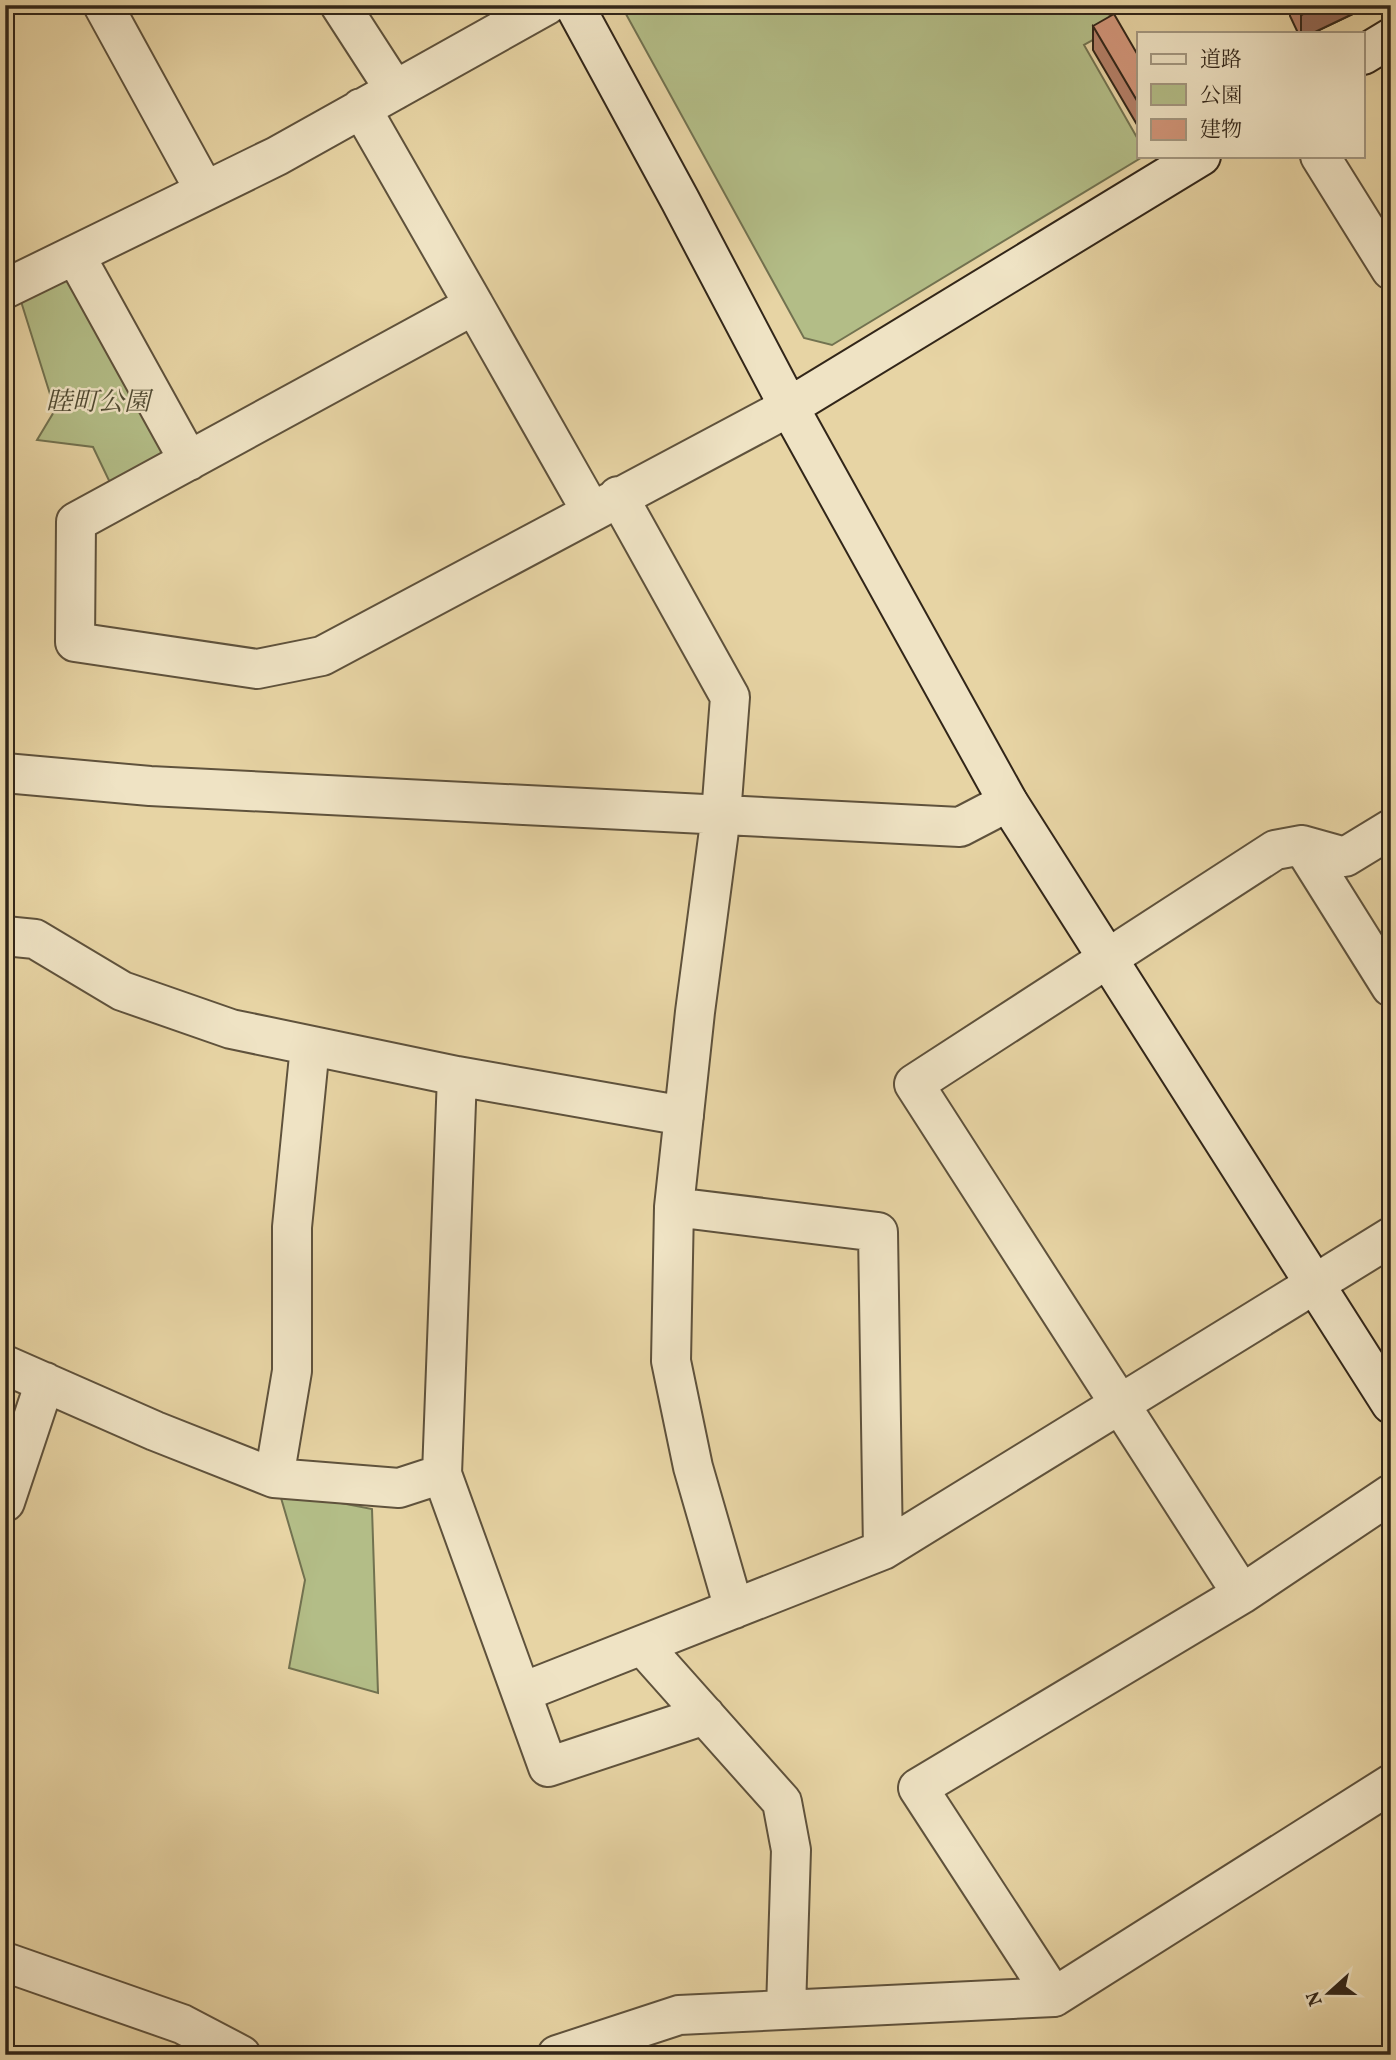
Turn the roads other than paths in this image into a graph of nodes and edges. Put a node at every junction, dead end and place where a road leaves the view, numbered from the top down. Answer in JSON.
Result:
{"nodes":[{"id":1,"x":103,"y":5,"type":"edge"},
{"id":2,"x":340,"y":5,"type":"edge"},
{"id":3,"x":547,"y":5,"type":"edge"},
{"id":4,"x":574,"y":5,"type":"edge"},
{"id":5,"x":1391,"y":38,"type":"edge"},
{"id":6,"x":1364,"y":54,"type":"edge"},
{"id":7,"x":395,"y":90,"type":"junction"},
{"id":8,"x":361,"y":108,"type":"junction"},
{"id":9,"x":1198,"y":158,"type":"edge"},
{"id":10,"x":1321,"y":158,"type":"edge"},
{"id":11,"x":205,"y":191,"type":"junction"},
{"id":12,"x":75,"y":255,"type":"junction"},
{"id":13,"x":1391,"y":270,"type":"edge"},
{"id":14,"x":5,"y":289,"type":"edge"},
{"id":15,"x":474,"y":305,"type":"junction"},
{"id":16,"x":789,"y":407,"type":"junction"},
{"id":17,"x":189,"y":461,"type":"junction"},
{"id":18,"x":605,"y":503,"type":"junction"},
{"id":19,"x":5,"y":773,"type":"edge"},
{"id":20,"x":1008,"y":802,"type":"junction"},
{"id":21,"x":721,"y":815,"type":"junction"},
{"id":22,"x":1391,"y":829,"type":"edge"},
{"id":23,"x":1302,"y":845,"type":"junction"},
{"id":24,"x":5,"y":936,"type":"edge"},
{"id":25,"x":1108,"y":956,"type":"junction"},
{"id":26,"x":1391,"y":988,"type":"edge"},
{"id":27,"x":310,"y":1045,"type":"junction"},
{"id":28,"x":457,"y":1076,"type":"junction"},
{"id":29,"x":684,"y":1116,"type":"junction"},
{"id":30,"x":674,"y":1207,"type":"junction"},
{"id":31,"x":1391,"y":1237,"type":"edge"},
{"id":32,"x":1316,"y":1285,"type":"junction"},
{"id":33,"x":5,"y":1366,"type":"edge"},
{"id":34,"x":45,"y":1382,"type":"junction"},
{"id":35,"x":1391,"y":1404,"type":"edge"},
{"id":36,"x":1121,"y":1405,"type":"junction"},
{"id":37,"x":442,"y":1474,"type":"junction"},
{"id":38,"x":274,"y":1478,"type":"junction"},
{"id":39,"x":1391,"y":1494,"type":"edge"},
{"id":40,"x":5,"y":1502,"type":"edge"},
{"id":41,"x":883,"y":1549,"type":"junction"},
{"id":42,"x":1242,"y":1594,"type":"junction"},
{"id":43,"x":734,"y":1609,"type":"junction"},
{"id":44,"x":643,"y":1646,"type":"junction"},
{"id":45,"x":523,"y":1692,"type":"junction"},
{"id":46,"x":705,"y":1715,"type":"junction"},
{"id":47,"x":1391,"y":1784,"type":"edge"},
{"id":48,"x":5,"y":1962,"type":"edge"},
{"id":49,"x":1054,"y":1997,"type":"junction"},
{"id":50,"x":786,"y":2009,"type":"junction"},
{"id":51,"x":241,"y":2055,"type":"edge"},
{"id":52,"x":557,"y":2055,"type":"edge"}],
"edges":[{"from":1,"to":11,"type":"street"},
{"from":2,"to":7,"type":"street"},
{"from":3,"to":7,"type":"street"},
{"from":4,"to":16,"type":"street"},
{"from":5,"to":6,"type":"street"},
{"from":7,"to":8,"type":"street"},
{"from":8,"to":11,"type":"street"},
{"from":8,"to":15,"type":"street"},
{"from":9,"to":16,"type":"street"},
{"from":10,"to":13,"type":"street"},
{"from":11,"to":12,"type":"street"},
{"from":12,"to":14,"type":"street"},
{"from":12,"to":17,"type":"street"},
{"from":15,"to":17,"type":"street"},
{"from":15,"to":18,"type":"street"},
{"from":16,"to":18,"type":"street"},
{"from":16,"to":20,"type":"street"},
{"from":17,"to":18,"type":"street"},
{"from":18,"to":21,"type":"street"},
{"from":19,"to":21,"type":"street"},
{"from":20,"to":21,"type":"street"},
{"from":20,"to":25,"type":"street"},
{"from":21,"to":29,"type":"street"},
{"from":22,"to":23,"type":"street"},
{"from":23,"to":25,"type":"street"},
{"from":23,"to":26,"type":"street"},
{"from":24,"to":27,"type":"street"},
{"from":25,"to":32,"type":"street"},
{"from":25,"to":36,"type":"street"},
{"from":27,"to":28,"type":"street"},
{"from":27,"to":38,"type":"street"},
{"from":28,"to":29,"type":"street"},
{"from":28,"to":37,"type":"street"},
{"from":29,"to":30,"type":"street"},
{"from":30,"to":41,"type":"street"},
{"from":30,"to":43,"type":"street"},
{"from":31,"to":32,"type":"street"},
{"from":32,"to":35,"type":"street"},
{"from":32,"to":36,"type":"street"},
{"from":33,"to":34,"type":"street"},
{"from":34,"to":38,"type":"street"},
{"from":34,"to":40,"type":"street"},
{"from":36,"to":41,"type":"street"},
{"from":36,"to":42,"type":"street"},
{"from":37,"to":38,"type":"street"},
{"from":37,"to":45,"type":"street"},
{"from":39,"to":42,"type":"street"},
{"from":41,"to":43,"type":"street"},
{"from":42,"to":49,"type":"street"},
{"from":43,"to":44,"type":"street"},
{"from":44,"to":45,"type":"street"},
{"from":44,"to":46,"type":"street"},
{"from":45,"to":46,"type":"street"},
{"from":46,"to":50,"type":"street"},
{"from":47,"to":49,"type":"street"},
{"from":48,"to":51,"type":"street"},
{"from":49,"to":50,"type":"street"},
{"from":50,"to":52,"type":"street"}]}
